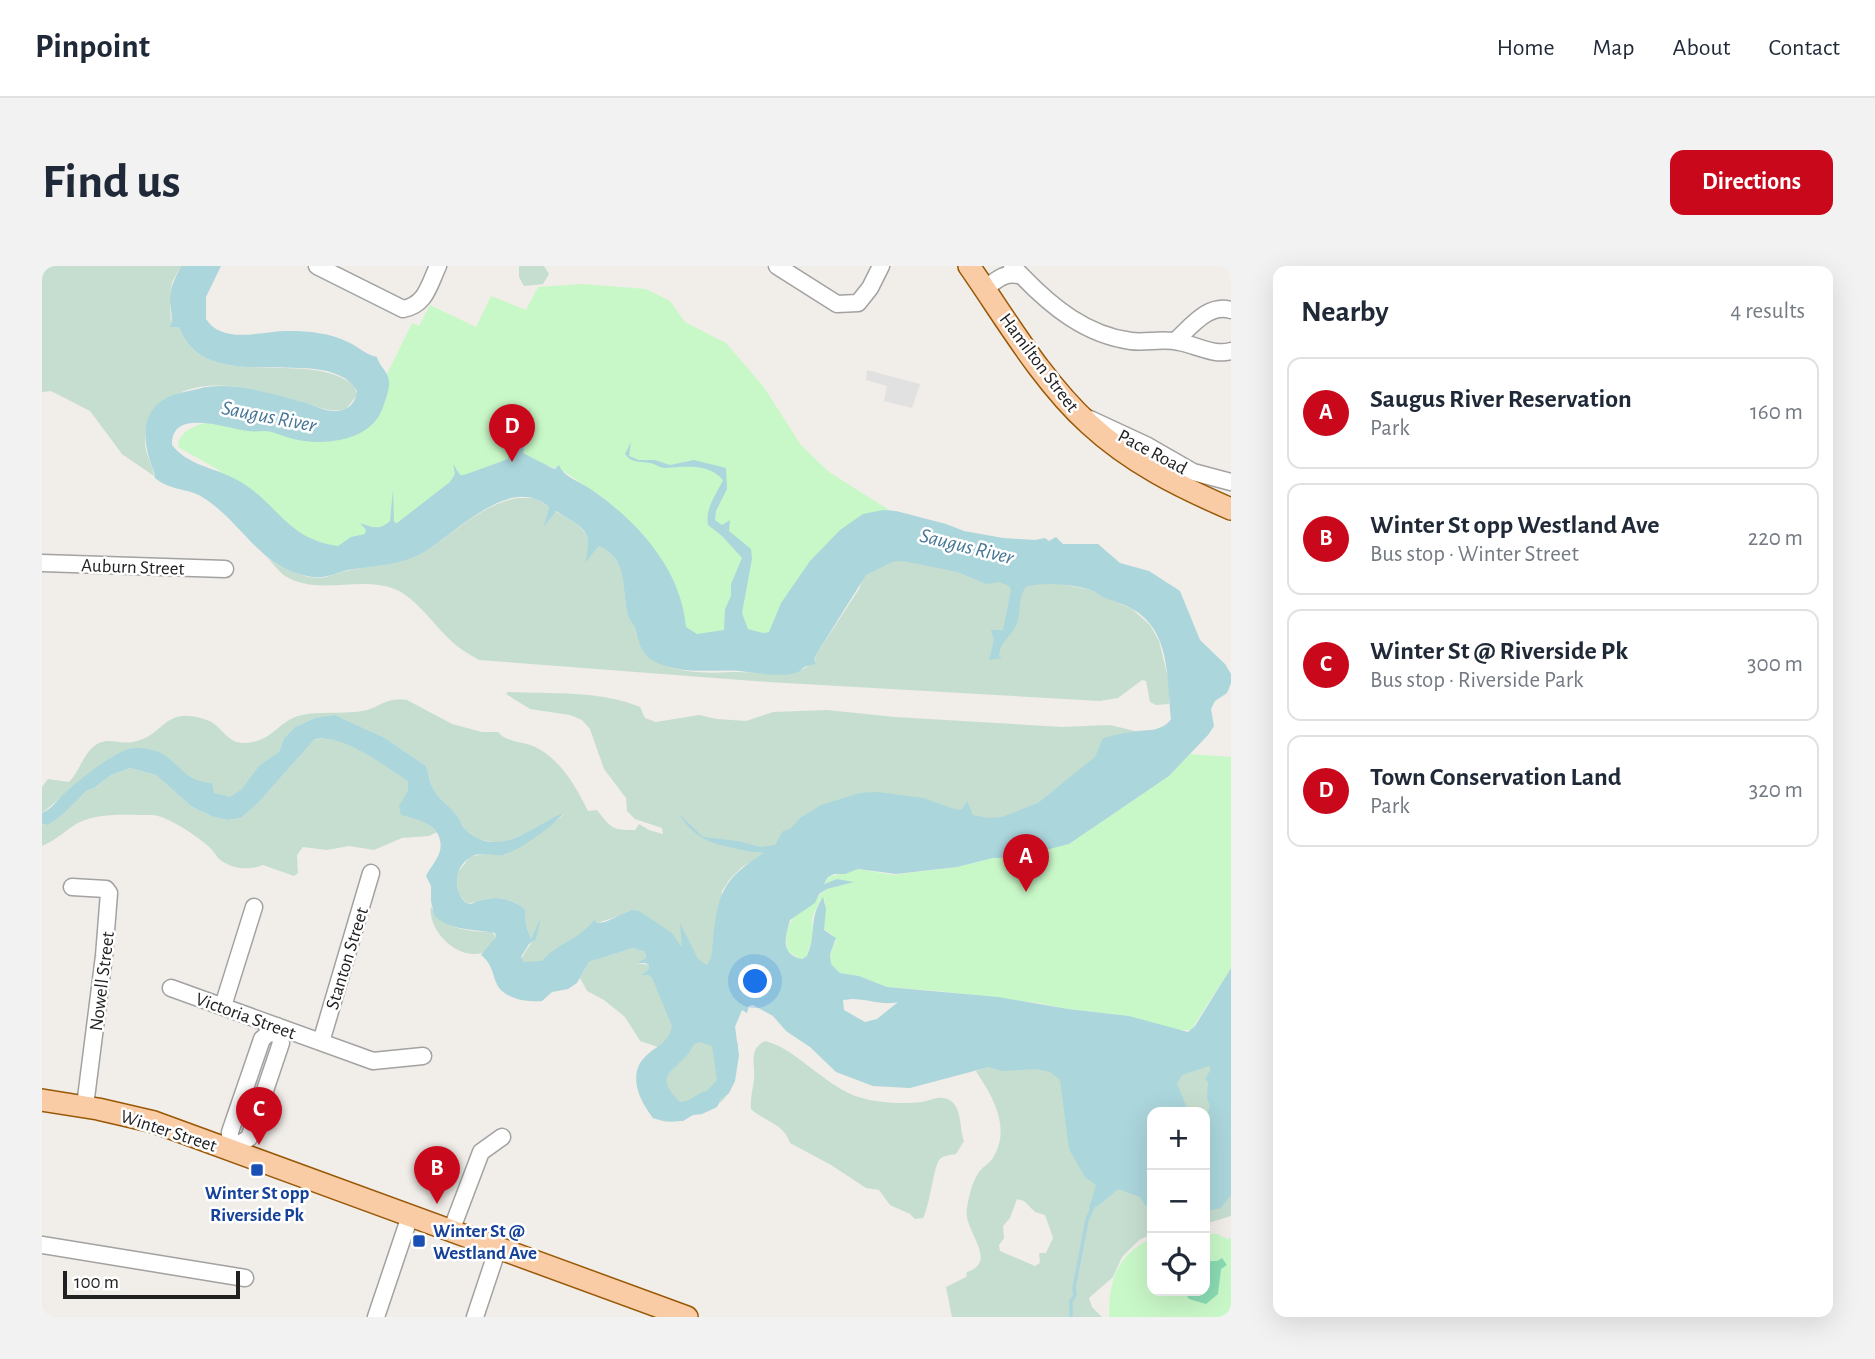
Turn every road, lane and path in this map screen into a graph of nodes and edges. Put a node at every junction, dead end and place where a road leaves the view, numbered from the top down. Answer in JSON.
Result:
{"nodes":[{"id":1,"x":317,"y":266,"type":"edge"},
{"id":2,"x":438,"y":266,"type":"edge"},
{"id":3,"x":776,"y":266,"type":"edge"},
{"id":4,"x":881,"y":266,"type":"edge"},
{"id":5,"x":969,"y":266,"type":"edge"},
{"id":6,"x":1012,"y":271,"type":"edge"},
{"id":7,"x":985,"y":289,"type":"junction"},
{"id":8,"x":1231,"y":310,"type":"edge"},
{"id":9,"x":1175,"y":341,"type":"junction"},
{"id":10,"x":1231,"y":351,"type":"edge"},
{"id":11,"x":1077,"y":413,"type":"junction"},
{"id":12,"x":1231,"y":482,"type":"edge"},
{"id":13,"x":1231,"y":509,"type":"edge"},
{"id":14,"x":42,"y":563,"type":"edge"},
{"id":15,"x":225,"y":569,"type":"dead end"},
{"id":16,"x":371,"y":873,"type":"dead end"},
{"id":17,"x":72,"y":887,"type":"dead end"},
{"id":18,"x":254,"y":907,"type":"dead end"},
{"id":19,"x":171,"y":988,"type":"dead end"},
{"id":20,"x":223,"y":1006,"type":"junction"},
{"id":21,"x":277,"y":1026,"type":"junction"},
{"id":22,"x":321,"y":1042,"type":"junction"},
{"id":23,"x":422,"y":1056,"type":"dead end"},
{"id":24,"x":42,"y":1100,"type":"edge"},
{"id":25,"x":85,"y":1106,"type":"junction"},
{"id":26,"x":502,"y":1137,"type":"dead end"},
{"id":27,"x":230,"y":1150,"type":"junction"},
{"id":28,"x":410,"y":1216,"type":"junction"},
{"id":29,"x":451,"y":1231,"type":"junction"},
{"id":30,"x":42,"y":1245,"type":"edge"},
{"id":31,"x":498,"y":1248,"type":"junction"},
{"id":32,"x":245,"y":1278,"type":"dead end"},
{"id":33,"x":376,"y":1317,"type":"edge"},
{"id":34,"x":475,"y":1317,"type":"edge"},
{"id":35,"x":687,"y":1317,"type":"edge"}],
"edges":[{"from":1,"to":2,"type":"street"},
{"from":3,"to":4,"type":"street"},
{"from":5,"to":7,"type":"main road","name":"Hamilton Street"},
{"from":6,"to":7,"type":"street"},
{"from":6,"to":9,"type":"street"},
{"from":7,"to":11,"type":"main road","name":"Hamilton Street"},
{"from":8,"to":9,"type":"street"},
{"from":9,"to":10,"type":"street"},
{"from":11,"to":12,"type":"street","name":"Pace Road"},
{"from":11,"to":13,"type":"main road","name":"Hamilton Street"},
{"from":14,"to":15,"type":"street","name":"Auburn Street"},
{"from":16,"to":22,"type":"street","name":"Stanton Street"},
{"from":17,"to":25,"type":"street","name":"Nowell Street"},
{"from":18,"to":20,"type":"street"},
{"from":19,"to":20,"type":"street","name":"Victoria Street"},
{"from":20,"to":21,"type":"street","name":"Victoria Street"},
{"from":21,"to":22,"type":"street","name":"Victoria Street"},
{"from":21,"to":27,"type":"street"},
{"from":22,"to":23,"type":"street","name":"Victoria Street"},
{"from":24,"to":25,"type":"main road","name":"Winter Street"},
{"from":25,"to":27,"type":"main road","name":"Winter Street"},
{"from":26,"to":29,"type":"street"},
{"from":27,"to":28,"type":"main road","name":"Winter Street"},
{"from":28,"to":29,"type":"main road","name":"Winter Street"},
{"from":28,"to":33,"type":"street"},
{"from":29,"to":31,"type":"main road","name":"Winter Street"},
{"from":30,"to":32,"type":"street"},
{"from":31,"to":34,"type":"street"},
{"from":31,"to":35,"type":"main road","name":"Winter Street"}]}
